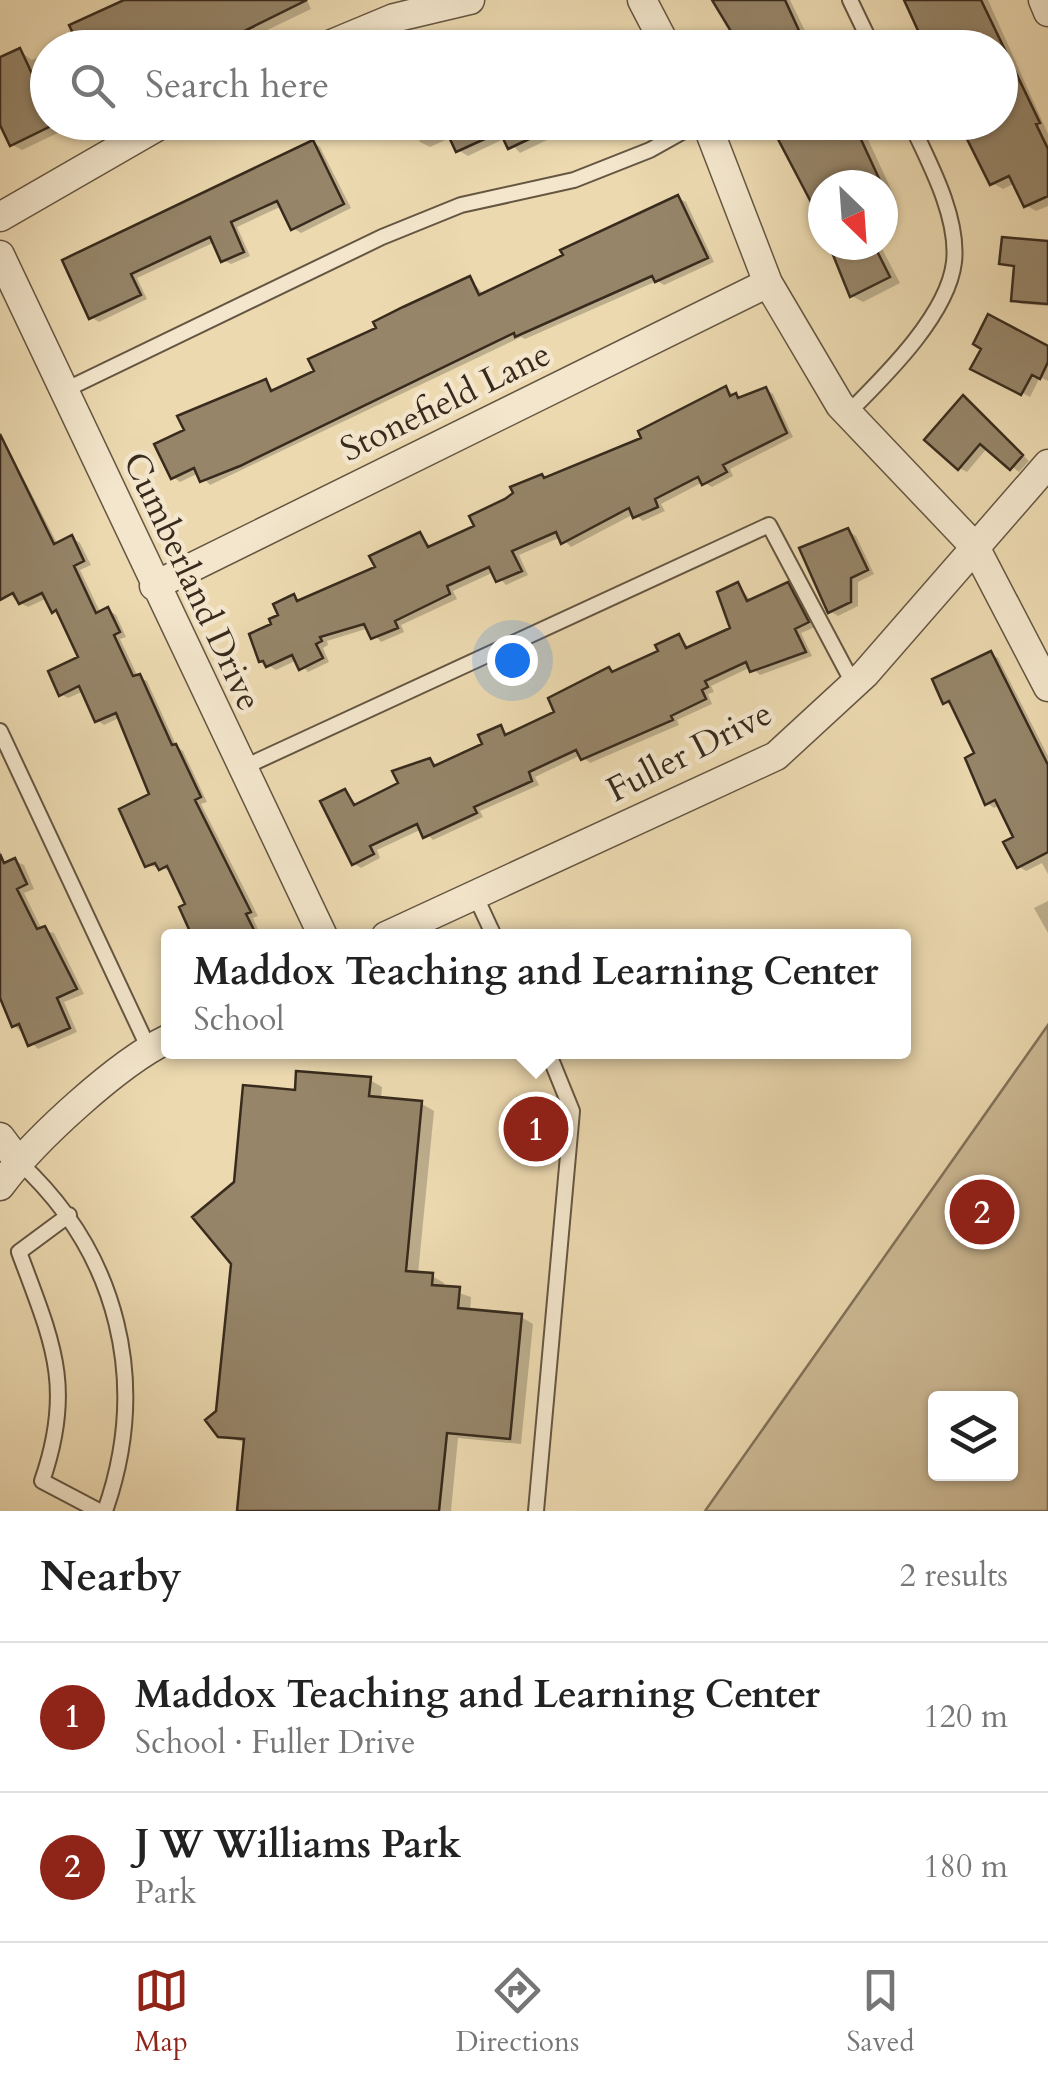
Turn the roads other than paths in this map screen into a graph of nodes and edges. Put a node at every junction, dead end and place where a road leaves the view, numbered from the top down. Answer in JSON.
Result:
{"nodes":[{"id":1,"x":470,"y":0,"type":"edge"},
{"id":2,"x":642,"y":0,"type":"edge"},
{"id":3,"x":850,"y":0,"type":"edge"},
{"id":4,"x":1043,"y":0,"type":"edge"},
{"id":5,"x":1048,"y":12,"type":"edge"},
{"id":6,"x":365,"y":30,"type":"edge"},
{"id":7,"x":658,"y":30,"type":"edge"},
{"id":8,"x":865,"y":30,"type":"edge"},
{"id":9,"x":134,"y":140,"type":"edge"},
{"id":10,"x":669,"y":140,"type":"edge"},
{"id":11,"x":710,"y":140,"type":"edge"},
{"id":12,"x":919,"y":140,"type":"edge"},
{"id":13,"x":0,"y":217,"type":"edge"},
{"id":14,"x":0,"y":255,"type":"edge"},
{"id":15,"x":768,"y":283,"type":"junction"},
{"id":16,"x":63,"y":391,"type":"junction"},
{"id":17,"x":848,"y":414,"type":"junction"},
{"id":18,"x":1048,"y":464,"type":"edge"},
{"id":19,"x":975,"y":547,"type":"junction"},
{"id":20,"x":154,"y":586,"type":"junction"},
{"id":21,"x":854,"y":685,"type":"junction"},
{"id":22,"x":1048,"y":687,"type":"edge"},
{"id":23,"x":0,"y":731,"type":"edge"},
{"id":24,"x":240,"y":769,"type":"junction"},
{"id":25,"x":475,"y":895,"type":"junction"},
{"id":26,"x":320,"y":929,"type":"edge"},
{"id":27,"x":401,"y":929,"type":"edge"},
{"id":28,"x":491,"y":929,"type":"edge"},
{"id":29,"x":159,"y":1044,"type":"edge"},
{"id":30,"x":551,"y":1059,"type":"edge"},
{"id":31,"x":0,"y":1137,"type":"edge"},
{"id":32,"x":18,"y":1161,"type":"junction"},
{"id":33,"x":0,"y":1186,"type":"edge"},
{"id":34,"x":69,"y":1216,"type":"junction"},
{"id":35,"x":102,"y":1511,"type":"edge"},
{"id":36,"x":536,"y":1511,"type":"edge"}],
"edges":[{"from":1,"to":6,"type":"street"},
{"from":2,"to":7,"type":"street"},
{"from":3,"to":8,"type":"lane"},
{"from":4,"to":5,"type":"street"},
{"from":9,"to":13,"type":"street"},
{"from":10,"to":16,"type":"lane"},
{"from":11,"to":15,"type":"street"},
{"from":12,"to":17,"type":"lane"},
{"from":14,"to":16,"type":"street","name":"Cumberland Drive"},
{"from":15,"to":17,"type":"street"},
{"from":15,"to":20,"type":"street","name":"Stonefield Lane"},
{"from":16,"to":20,"type":"street","name":"Cumberland Drive"},
{"from":17,"to":19,"type":"street"},
{"from":18,"to":19,"type":"street","name":"Fuller Drive"},
{"from":19,"to":21,"type":"street","name":"Fuller Drive"},
{"from":19,"to":22,"type":"street"},
{"from":20,"to":24,"type":"street","name":"Cumberland Drive"},
{"from":21,"to":24,"type":"lane"},
{"from":21,"to":25,"type":"street","name":"Fuller Drive"},
{"from":23,"to":29,"type":"lane"},
{"from":24,"to":26,"type":"street","name":"Cumberland Drive"},
{"from":25,"to":27,"type":"street","name":"Fuller Drive"},
{"from":25,"to":28,"type":"lane"},
{"from":29,"to":32,"type":"street"},
{"from":30,"to":36,"type":"lane"},
{"from":31,"to":32,"type":"street"},
{"from":32,"to":33,"type":"street"},
{"from":32,"to":34,"type":"lane"},
{"from":34,"to":35,"type":"lane"},
{"from":34,"to":35,"type":"lane"}]}
